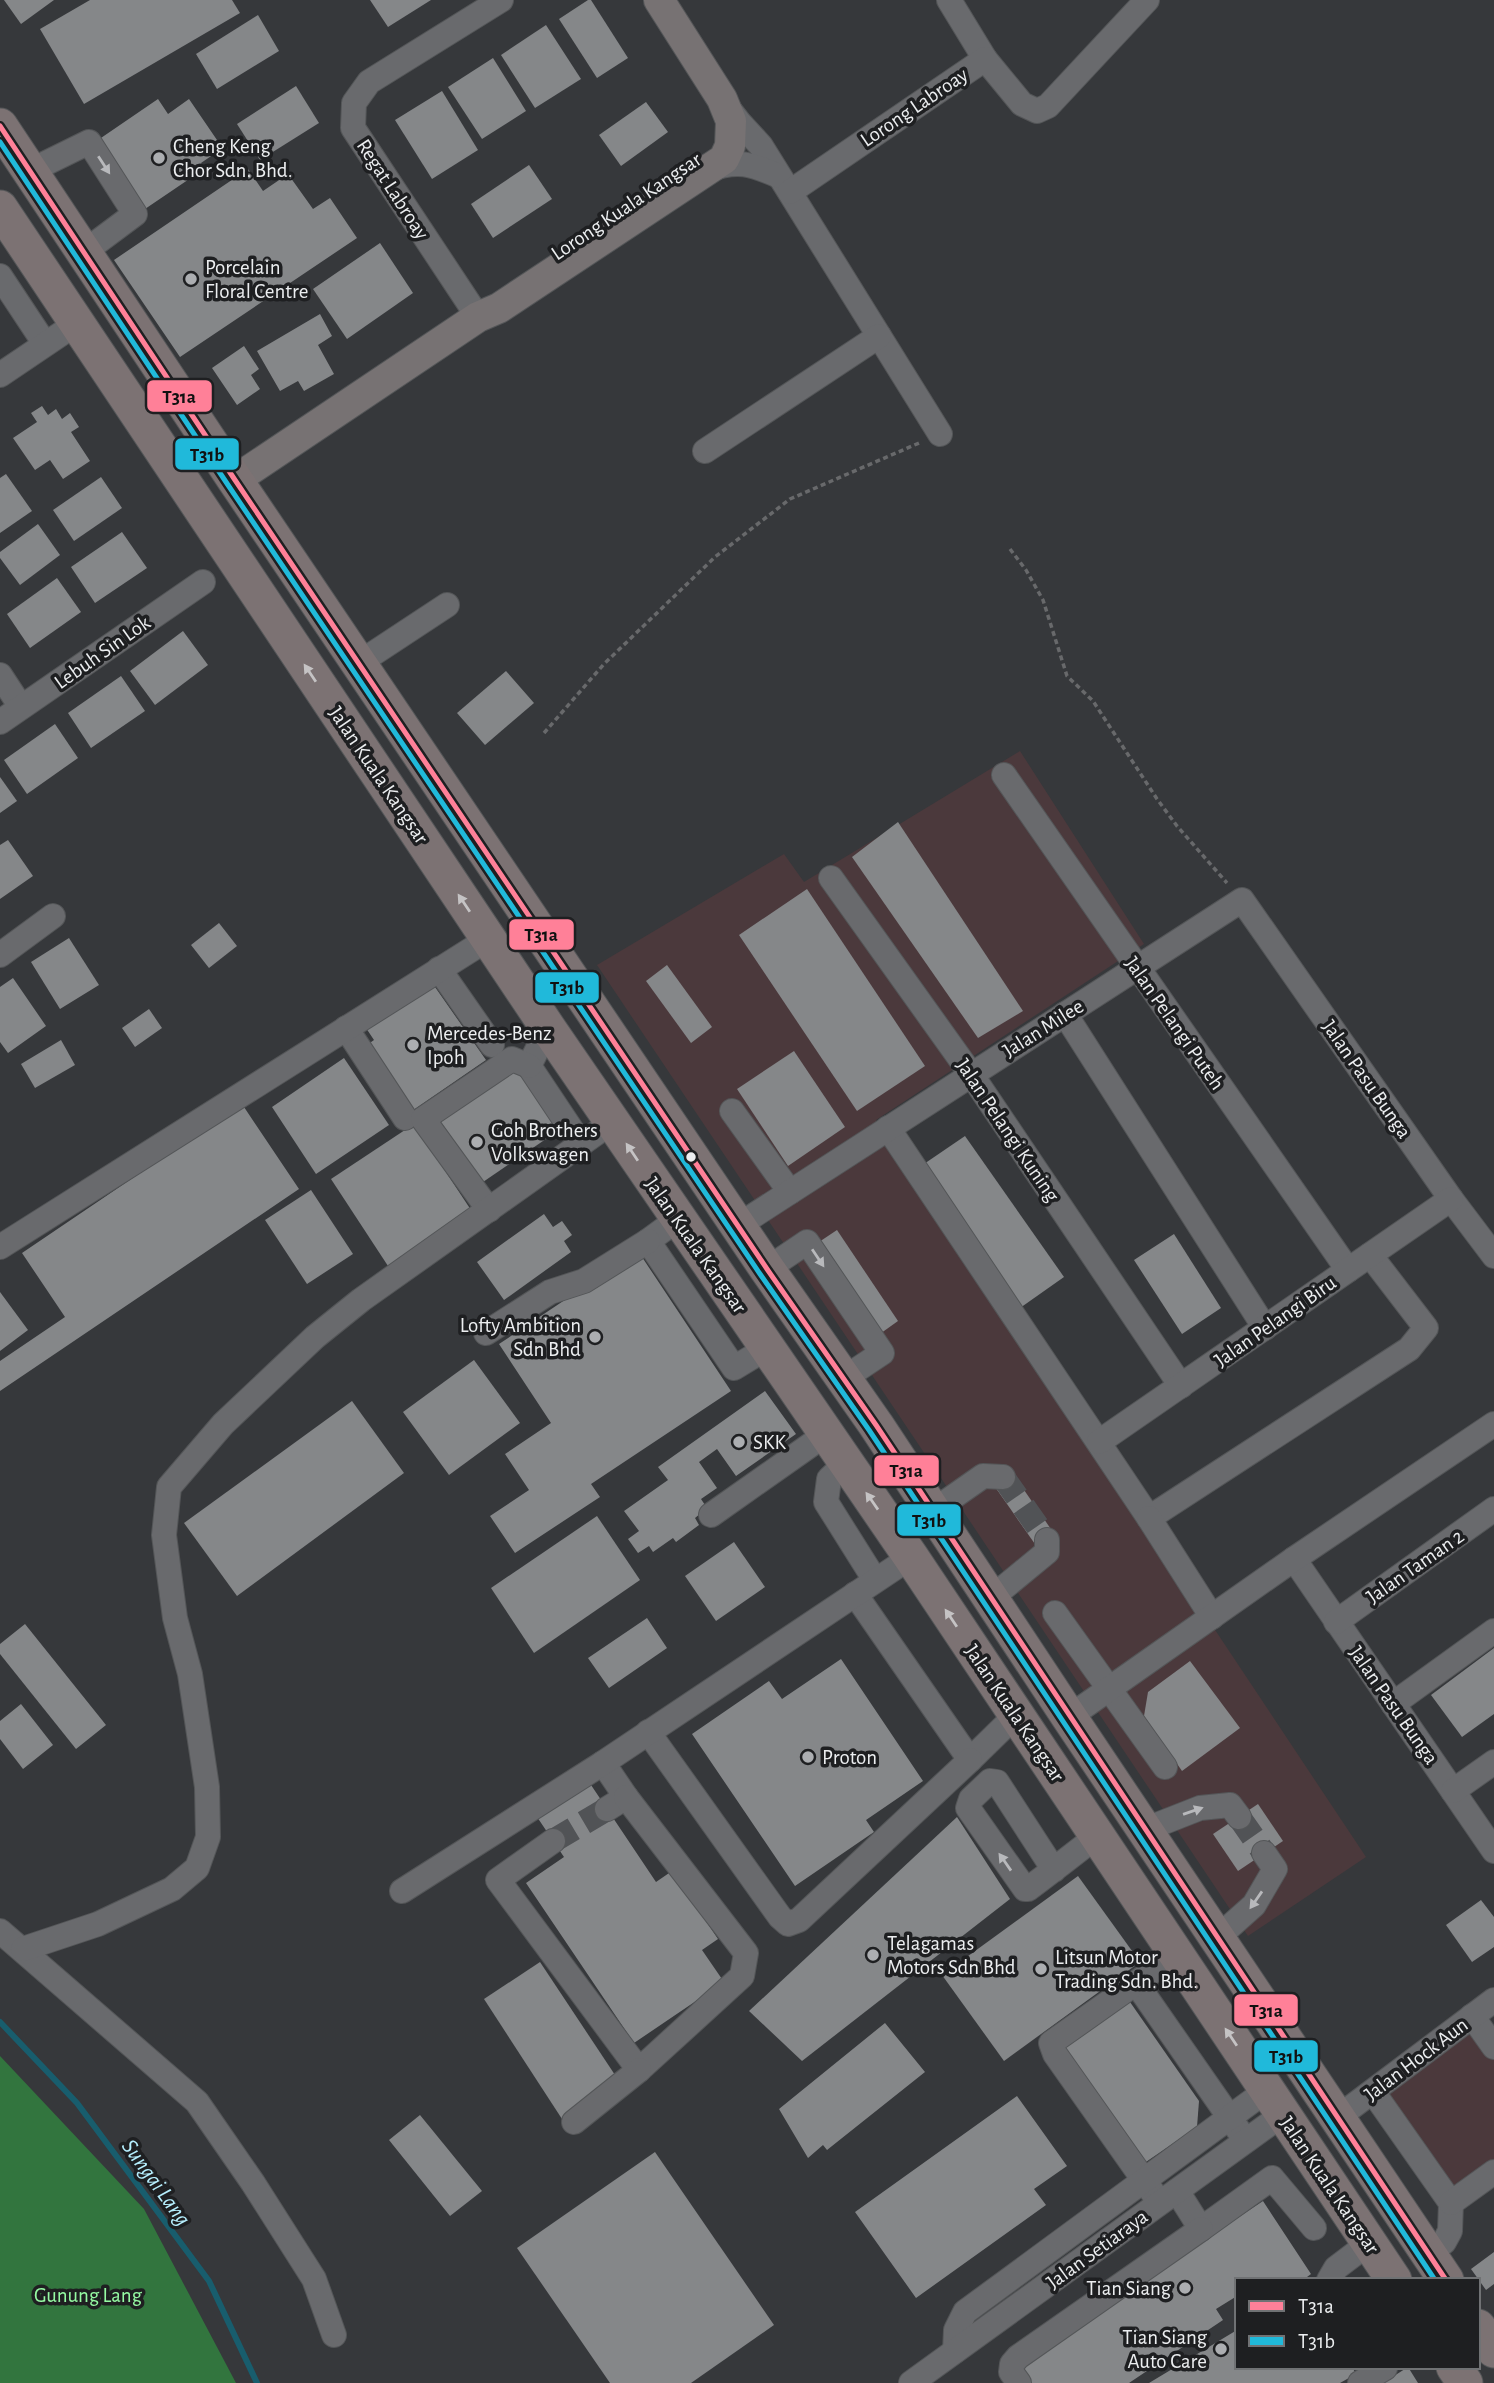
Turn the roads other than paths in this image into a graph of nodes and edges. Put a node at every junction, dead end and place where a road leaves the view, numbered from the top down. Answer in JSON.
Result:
{"nodes":[{"id":1,"x":501,"y":0,"type":"edge"},
{"id":2,"x":643,"y":0,"type":"edge"},
{"id":3,"x":659,"y":0,"type":"edge"},
{"id":4,"x":949,"y":0,"type":"edge"},
{"id":5,"x":1147,"y":0,"type":"edge"},
{"id":6,"x":985,"y":59,"type":"junction"},
{"id":7,"x":722,"y":99,"type":"junction"},
{"id":8,"x":0,"y":126,"type":"edge"},
{"id":9,"x":708,"y":170,"type":"junction"},
{"id":10,"x":30,"y":171,"type":"junction"},
{"id":11,"x":784,"y":184,"type":"junction"},
{"id":12,"x":0,"y":208,"type":"edge"},
{"id":13,"x":84,"y":252,"type":"junction"},
{"id":14,"x":0,"y":276,"type":"edge"},
{"id":15,"x":478,"y":317,"type":"junction"},
{"id":16,"x":77,"y":323,"type":"junction"},
{"id":17,"x":879,"y":336,"type":"junction"},
{"id":18,"x":45,"y":344,"type":"junction"},
{"id":19,"x":0,"y":375,"type":"edge"},
{"id":20,"x":117,"y":385,"type":"junction"},
{"id":21,"x":940,"y":434,"type":"road end"},
{"id":22,"x":705,"y":451,"type":"dead end"},
{"id":23,"x":235,"y":480,"type":"junction"},
{"id":24,"x":203,"y":582,"type":"dead end"},
{"id":25,"x":447,"y":605,"type":"dead end"},
{"id":26,"x":290,"y":642,"type":"junction"},
{"id":27,"x":359,"y":663,"type":"junction"},
{"id":28,"x":0,"y":675,"type":"edge"},
{"id":29,"x":21,"y":707,"type":"junction"},
{"id":30,"x":0,"y":722,"type":"edge"},
{"id":31,"x":1004,"y":775,"type":"dead end"},
{"id":32,"x":831,"y":878,"type":"dead end"},
{"id":33,"x":1242,"y":900,"type":"joint"},
{"id":34,"x":54,"y":916,"type":"dead end"},
{"id":35,"x":488,"y":939,"type":"junction"},
{"id":36,"x":0,"y":955,"type":"edge"},
{"id":37,"x":1137,"y":968,"type":"junction"},
{"id":38,"x":439,"y":969,"type":"junction"},
{"id":39,"x":1065,"y":1014,"type":"junction"},
{"id":40,"x":346,"y":1028,"type":"junction"},
{"id":41,"x":548,"y":1028,"type":"junction"},
{"id":42,"x":492,"y":1045,"type":"dead end"},
{"id":43,"x":529,"y":1066,"type":"junction"},
{"id":44,"x":971,"y":1074,"type":"junction"},
{"id":45,"x":732,"y":1111,"type":"dead end"},
{"id":46,"x":405,"y":1118,"type":"dead end"},
{"id":47,"x":612,"y":1122,"type":"junction"},
{"id":48,"x":888,"y":1128,"type":"junction"},
{"id":49,"x":581,"y":1144,"type":"junction"},
{"id":50,"x":790,"y":1192,"type":"junction"},
{"id":51,"x":1451,"y":1199,"type":"junction"},
{"id":52,"x":489,"y":1210,"type":"junction"},
{"id":53,"x":678,"y":1219,"type":"junction"},
{"id":54,"x":739,"y":1225,"type":"junction"},
{"id":55,"x":648,"y":1241,"type":"junction"},
{"id":56,"x":0,"y":1247,"type":"edge"},
{"id":57,"x":1370,"y":1255,"type":"junction"},
{"id":58,"x":1494,"y":1256,"type":"edge"},
{"id":59,"x":767,"y":1269,"type":"junction"},
{"id":60,"x":1348,"y":1270,"type":"junction"},
{"id":61,"x":1265,"y":1328,"type":"junction"},
{"id":62,"x":486,"y":1333,"type":"dead end"},
{"id":63,"x":767,"y":1348,"type":"junction"},
{"id":64,"x":843,"y":1379,"type":"junction"},
{"id":65,"x":1181,"y":1386,"type":"junction"},
{"id":66,"x":1494,"y":1424,"type":"edge"},
{"id":67,"x":826,"y":1434,"type":"junction"},
{"id":68,"x":1099,"y":1442,"type":"junction"},
{"id":69,"x":846,"y":1463,"type":"junction"},
{"id":70,"x":1003,"y":1477,"type":"dead end"},
{"id":71,"x":1494,"y":1509,"type":"edge"},
{"id":72,"x":933,"y":1511,"type":"junction"},
{"id":73,"x":712,"y":1515,"type":"dead end"},
{"id":74,"x":1149,"y":1518,"type":"junction"},
{"id":75,"x":1047,"y":1540,"type":"dead end"},
{"id":76,"x":911,"y":1557,"type":"junction"},
{"id":77,"x":1293,"y":1559,"type":"junction"},
{"id":78,"x":865,"y":1587,"type":"junction"},
{"id":79,"x":990,"y":1599,"type":"junction"},
{"id":80,"x":1055,"y":1613,"type":"dead end"},
{"id":81,"x":1212,"y":1617,"type":"junction"},
{"id":82,"x":1336,"y":1622,"type":"junction"},
{"id":83,"x":1494,"y":1631,"type":"edge"},
{"id":84,"x":1109,"y":1689,"type":"junction"},
{"id":85,"x":1393,"y":1704,"type":"junction"},
{"id":86,"x":1016,"y":1715,"type":"junction"},
{"id":87,"x":1069,"y":1717,"type":"junction"},
{"id":88,"x":648,"y":1732,"type":"junction"},
{"id":89,"x":970,"y":1760,"type":"junction"},
{"id":90,"x":1494,"y":1762,"type":"edge"},
{"id":91,"x":603,"y":1763,"type":"junction"},
{"id":92,"x":1165,"y":1767,"type":"dead end"},
{"id":93,"x":1453,"y":1791,"type":"junction"},
{"id":94,"x":1239,"y":1817,"type":"tunnel mouth"},
{"id":95,"x":1093,"y":1830,"type":"junction"},
{"id":96,"x":1144,"y":1830,"type":"junction"},
{"id":97,"x":553,"y":1841,"type":"tunnel mouth"},
{"id":98,"x":1494,"y":1851,"type":"edge"},
{"id":99,"x":1264,"y":1853,"type":"tunnel mouth"},
{"id":100,"x":1049,"y":1864,"type":"dead end"},
{"id":101,"x":402,"y":1891,"type":"dead end"},
{"id":102,"x":0,"y":1931,"type":"edge"},
{"id":103,"x":1217,"y":1938,"type":"junction"},
{"id":104,"x":23,"y":1949,"type":"junction"},
{"id":105,"x":1176,"y":1955,"type":"junction"},
{"id":106,"x":1136,"y":1983,"type":"junction"},
{"id":107,"x":1494,"y":2000,"type":"edge"},
{"id":108,"x":1472,"y":2016,"type":"junction"},
{"id":109,"x":1494,"y":2047,"type":"edge"},
{"id":110,"x":639,"y":2070,"type":"junction"},
{"id":111,"x":1373,"y":2092,"type":"junction"},
{"id":112,"x":1275,"y":2102,"type":"junction"},
{"id":113,"x":1230,"y":2118,"type":"junction"},
{"id":114,"x":1337,"y":2118,"type":"junction"},
{"id":115,"x":574,"y":2122,"type":"dead end"},
{"id":116,"x":1245,"y":2140,"type":"junction"},
{"id":117,"x":1494,"y":2172,"type":"edge"},
{"id":118,"x":1144,"y":2181,"type":"junction"},
{"id":119,"x":1168,"y":2197,"type":"junction"},
{"id":120,"x":1451,"y":2203,"type":"junction"},
{"id":121,"x":1314,"y":2228,"type":"dead end"},
{"id":122,"x":1201,"y":2229,"type":"junction"},
{"id":123,"x":1369,"y":2243,"type":"junction"},
{"id":124,"x":1437,"y":2267,"type":"edge"},
{"id":125,"x":1330,"y":2278,"type":"edge"},
{"id":126,"x":1393,"y":2278,"type":"edge"},
{"id":127,"x":334,"y":2335,"type":"dead end"},
{"id":128,"x":955,"y":2351,"type":"junction"},
{"id":129,"x":1382,"y":2369,"type":"edge"},
{"id":130,"x":911,"y":2383,"type":"edge"},
{"id":131,"x":1019,"y":2383,"type":"edge"},
{"id":132,"x":1360,"y":2383,"type":"edge"}],
"edges":[{"from":1,"to":15,"type":"street","name":"Regat Labroay"},
{"from":2,"to":15,"type":"main road","name":"Lorong Kuala Kangsar"},
{"from":3,"to":7,"type":"main road"},
{"from":4,"to":6,"type":"street"},
{"from":5,"to":6,"type":"street","name":"Lorong Labroay"},
{"from":6,"to":11,"type":"street","name":"Lorong Labroay"},
{"from":7,"to":9,"type":"main road","name":"Lorong Kuala Kangsar"},
{"from":7,"to":11,"type":"street"},
{"from":8,"to":10,"type":"highway","name":"Jalan Kuala Kangsar"},
{"from":9,"to":11,"type":"street"},
{"from":9,"to":15,"type":"main road","name":"Lorong Kuala Kangsar"},
{"from":10,"to":13,"type":"highway","name":"Jalan Kuala Kangsar"},
{"from":10,"to":13,"type":"street","one_way":true},
{"from":11,"to":17,"type":"street"},
{"from":12,"to":16,"type":"highway","name":"Jalan Kuala Kangsar"},
{"from":13,"to":23,"type":"highway","name":"Jalan Kuala Kangsar"},
{"from":14,"to":18,"type":"street"},
{"from":15,"to":23,"type":"main road","name":"Lorong Kuala Kangsar"},
{"from":16,"to":18,"type":"street"},
{"from":16,"to":20,"type":"highway","name":"Jalan Kuala Kangsar"},
{"from":17,"to":21,"type":"street"},
{"from":17,"to":22,"type":"street"},
{"from":18,"to":19,"type":"street"},
{"from":20,"to":23,"type":"highway"},
{"from":20,"to":26,"type":"highway","name":"Jalan Kuala Kangsar"},
{"from":23,"to":26,"type":"highway"},
{"from":23,"to":27,"type":"highway","name":"Jalan Kuala Kangsar"},
{"from":24,"to":29,"type":"street","name":"Lebuh Sin Lok"},
{"from":25,"to":27,"type":"street"},
{"from":35,"to":26,"type":"highway","name":"Jalan Kuala Kangsar","one_way":true},
{"from":27,"to":54,"type":"highway","name":"Jalan Kuala Kangsar"},
{"from":28,"to":29,"type":"street"},
{"from":29,"to":30,"type":"street","name":"Lebuh Sin Lok"},
{"from":31,"to":37,"type":"street","name":"Jalan Pelangi Puteh"},
{"from":32,"to":44,"type":"street","name":"Jalan Pelangi Kuning"},
{"from":33,"to":37,"type":"street","name":"Jalan Milee"},
{"from":33,"to":51,"type":"street","name":"Jalan Pasu Bunga"},
{"from":34,"to":36,"type":"street"},
{"from":35,"to":38,"type":"street"},
{"from":35,"to":41,"type":"highway","name":"Jalan Kuala Kangsar"},
{"from":37,"to":39,"type":"street","name":"Jalan Milee"},
{"from":37,"to":60,"type":"street","name":"Jalan Pelangi Puteh"},
{"from":38,"to":40,"type":"street"},
{"from":38,"to":42,"type":"street"},
{"from":39,"to":44,"type":"street","name":"Jalan Milee"},
{"from":39,"to":61,"type":"street"},
{"from":40,"to":46,"type":"street"},
{"from":40,"to":56,"type":"street"},
{"from":41,"to":43,"type":"street"},
{"from":41,"to":47,"type":"highway","name":"Jalan Kuala Kangsar"},
{"from":43,"to":49,"type":"street"},
{"from":43,"to":52,"type":"street"},
{"from":44,"to":48,"type":"street","name":"Jalan Milee"},
{"from":44,"to":65,"type":"street","name":"Jalan Pelangi Kuning"},
{"from":45,"to":50,"type":"street"},
{"from":47,"to":49,"type":"street"},
{"from":53,"to":47,"type":"highway","name":"Jalan Kuala Kangsar","one_way":true},
{"from":48,"to":50,"type":"street","name":"Jalan Milee"},
{"from":48,"to":68,"type":"street"},
{"from":49,"to":52,"type":"street"},
{"from":50,"to":54,"type":"street","name":"Jalan Milee"},
{"from":51,"to":57,"type":"street","name":"Jalan Pelangi Biru"},
{"from":51,"to":58,"type":"street","name":"Jalan Pasu Bunga"},
{"from":52,"to":104,"type":"street"},
{"from":53,"to":55,"type":"street"},
{"from":53,"to":63,"type":"highway","name":"Jalan Kuala Kangsar"},
{"from":54,"to":59,"type":"highway","name":"Jalan Kuala Kangsar"},
{"from":55,"to":62,"type":"street"},
{"from":55,"to":63,"type":"street"},
{"from":57,"to":60,"type":"street","name":"Jalan Pelangi Biru"},
{"from":57,"to":74,"type":"street"},
{"from":59,"to":64,"type":"highway","name":"Jalan Kuala Kangsar"},
{"from":59,"to":64,"type":"street","one_way":true},
{"from":60,"to":61,"type":"street","name":"Jalan Pelangi Biru"},
{"from":61,"to":65,"type":"street","name":"Jalan Pelangi Biru"},
{"from":63,"to":67,"type":"highway","name":"Jalan Kuala Kangsar"},
{"from":64,"to":72,"type":"highway","name":"Jalan Kuala Kangsar"},
{"from":65,"to":68,"type":"street","name":"Jalan Pelangi Biru"},
{"from":66,"to":77,"type":"street"},
{"from":67,"to":69,"type":"highway","name":"Jalan Kuala Kangsar"},
{"from":67,"to":73,"type":"street"},
{"from":68,"to":74,"type":"street"},
{"from":76,"to":69,"type":"highway","name":"Jalan Kuala Kangsar","one_way":true},
{"from":69,"to":78,"type":"street"},
{"from":70,"to":72,"type":"street"},
{"from":71,"to":82,"type":"street","name":"Jalan Taman 2"},
{"from":72,"to":79,"type":"highway","name":"Jalan Kuala Kangsar"},
{"from":74,"to":81,"type":"street"},
{"from":75,"to":79,"type":"street"},
{"from":76,"to":78,"type":"street"},
{"from":86,"to":76,"type":"highway","name":"Jalan Kuala Kangsar","one_way":true},
{"from":77,"to":81,"type":"street"},
{"from":77,"to":82,"type":"street","name":"Jalan Pasu Bunga"},
{"from":78,"to":88,"type":"street"},
{"from":78,"to":89,"type":"street"},
{"from":79,"to":87,"type":"highway","name":"Jalan Kuala Kangsar"},
{"from":80,"to":84,"type":"street"},
{"from":81,"to":84,"type":"street"},
{"from":82,"to":85,"type":"street","name":"Jalan Pasu Bunga"},
{"from":83,"to":85,"type":"street"},
{"from":84,"to":87,"type":"street"},
{"from":84,"to":92,"type":"street"},
{"from":85,"to":93,"type":"street","name":"Jalan Pasu Bunga"},
{"from":86,"to":89,"type":"street"},
{"from":86,"to":95,"type":"highway","name":"Jalan Kuala Kangsar"},
{"from":87,"to":96,"type":"highway","name":"Jalan Kuala Kangsar"},
{"from":88,"to":89,"type":"street"},
{"from":88,"to":91,"type":"street"},
{"from":90,"to":93,"type":"street"},
{"from":91,"to":101,"type":"street"},
{"from":91,"to":110,"type":"street"},
{"from":93,"to":98,"type":"street","name":"Jalan Pasu Bunga"},
{"from":96,"to":94,"type":"street","one_way":true},
{"from":95,"to":100,"type":"street"},
{"from":95,"to":105,"type":"highway","name":"Jalan Kuala Kangsar"},
{"from":96,"to":103,"type":"highway","name":"Jalan Kuala Kangsar"},
{"from":97,"to":110,"type":"street"},
{"from":99,"to":103,"type":"street","one_way":true},
{"from":102,"to":104,"type":"street"},
{"from":103,"to":114,"type":"highway","name":"Jalan Kuala Kangsar"},
{"from":104,"to":127,"type":"street"},
{"from":105,"to":106,"type":"street"},
{"from":112,"to":105,"type":"highway","name":"Jalan Kuala Kangsar","one_way":true},
{"from":106,"to":113,"type":"street"},
{"from":106,"to":118,"type":"street"},
{"from":107,"to":108,"type":"street","name":"Jalan Hock Aun"},
{"from":108,"to":109,"type":"street"},
{"from":108,"to":111,"type":"street","name":"Jalan Hock Aun"},
{"from":110,"to":115,"type":"street"},
{"from":111,"to":114,"type":"street","name":"Jalan Hock Aun"},
{"from":111,"to":120,"type":"street"},
{"from":112,"to":113,"type":"street"},
{"from":112,"to":116,"type":"street","name":"Jalan Setiaraya"},
{"from":112,"to":123,"type":"highway","name":"Jalan Kuala Kangsar"},
{"from":113,"to":116,"type":"street"},
{"from":113,"to":118,"type":"street"},
{"from":114,"to":124,"type":"highway","name":"Jalan Kuala Kangsar"},
{"from":116,"to":119,"type":"street","name":"Jalan Setiaraya"},
{"from":117,"to":120,"type":"street"},
{"from":118,"to":119,"type":"street"},
{"from":118,"to":128,"type":"street"},
{"from":119,"to":122,"type":"street"},
{"from":119,"to":128,"type":"street","name":"Jalan Setiaraya"},
{"from":120,"to":124,"type":"street"},
{"from":121,"to":122,"type":"street"},
{"from":122,"to":131,"type":"street"},
{"from":123,"to":125,"type":"street"},
{"from":123,"to":126,"type":"highway","name":"Jalan Kuala Kangsar"},
{"from":128,"to":130,"type":"street","name":"Jalan Setiaraya"},
{"from":129,"to":132,"type":"street"}]}
